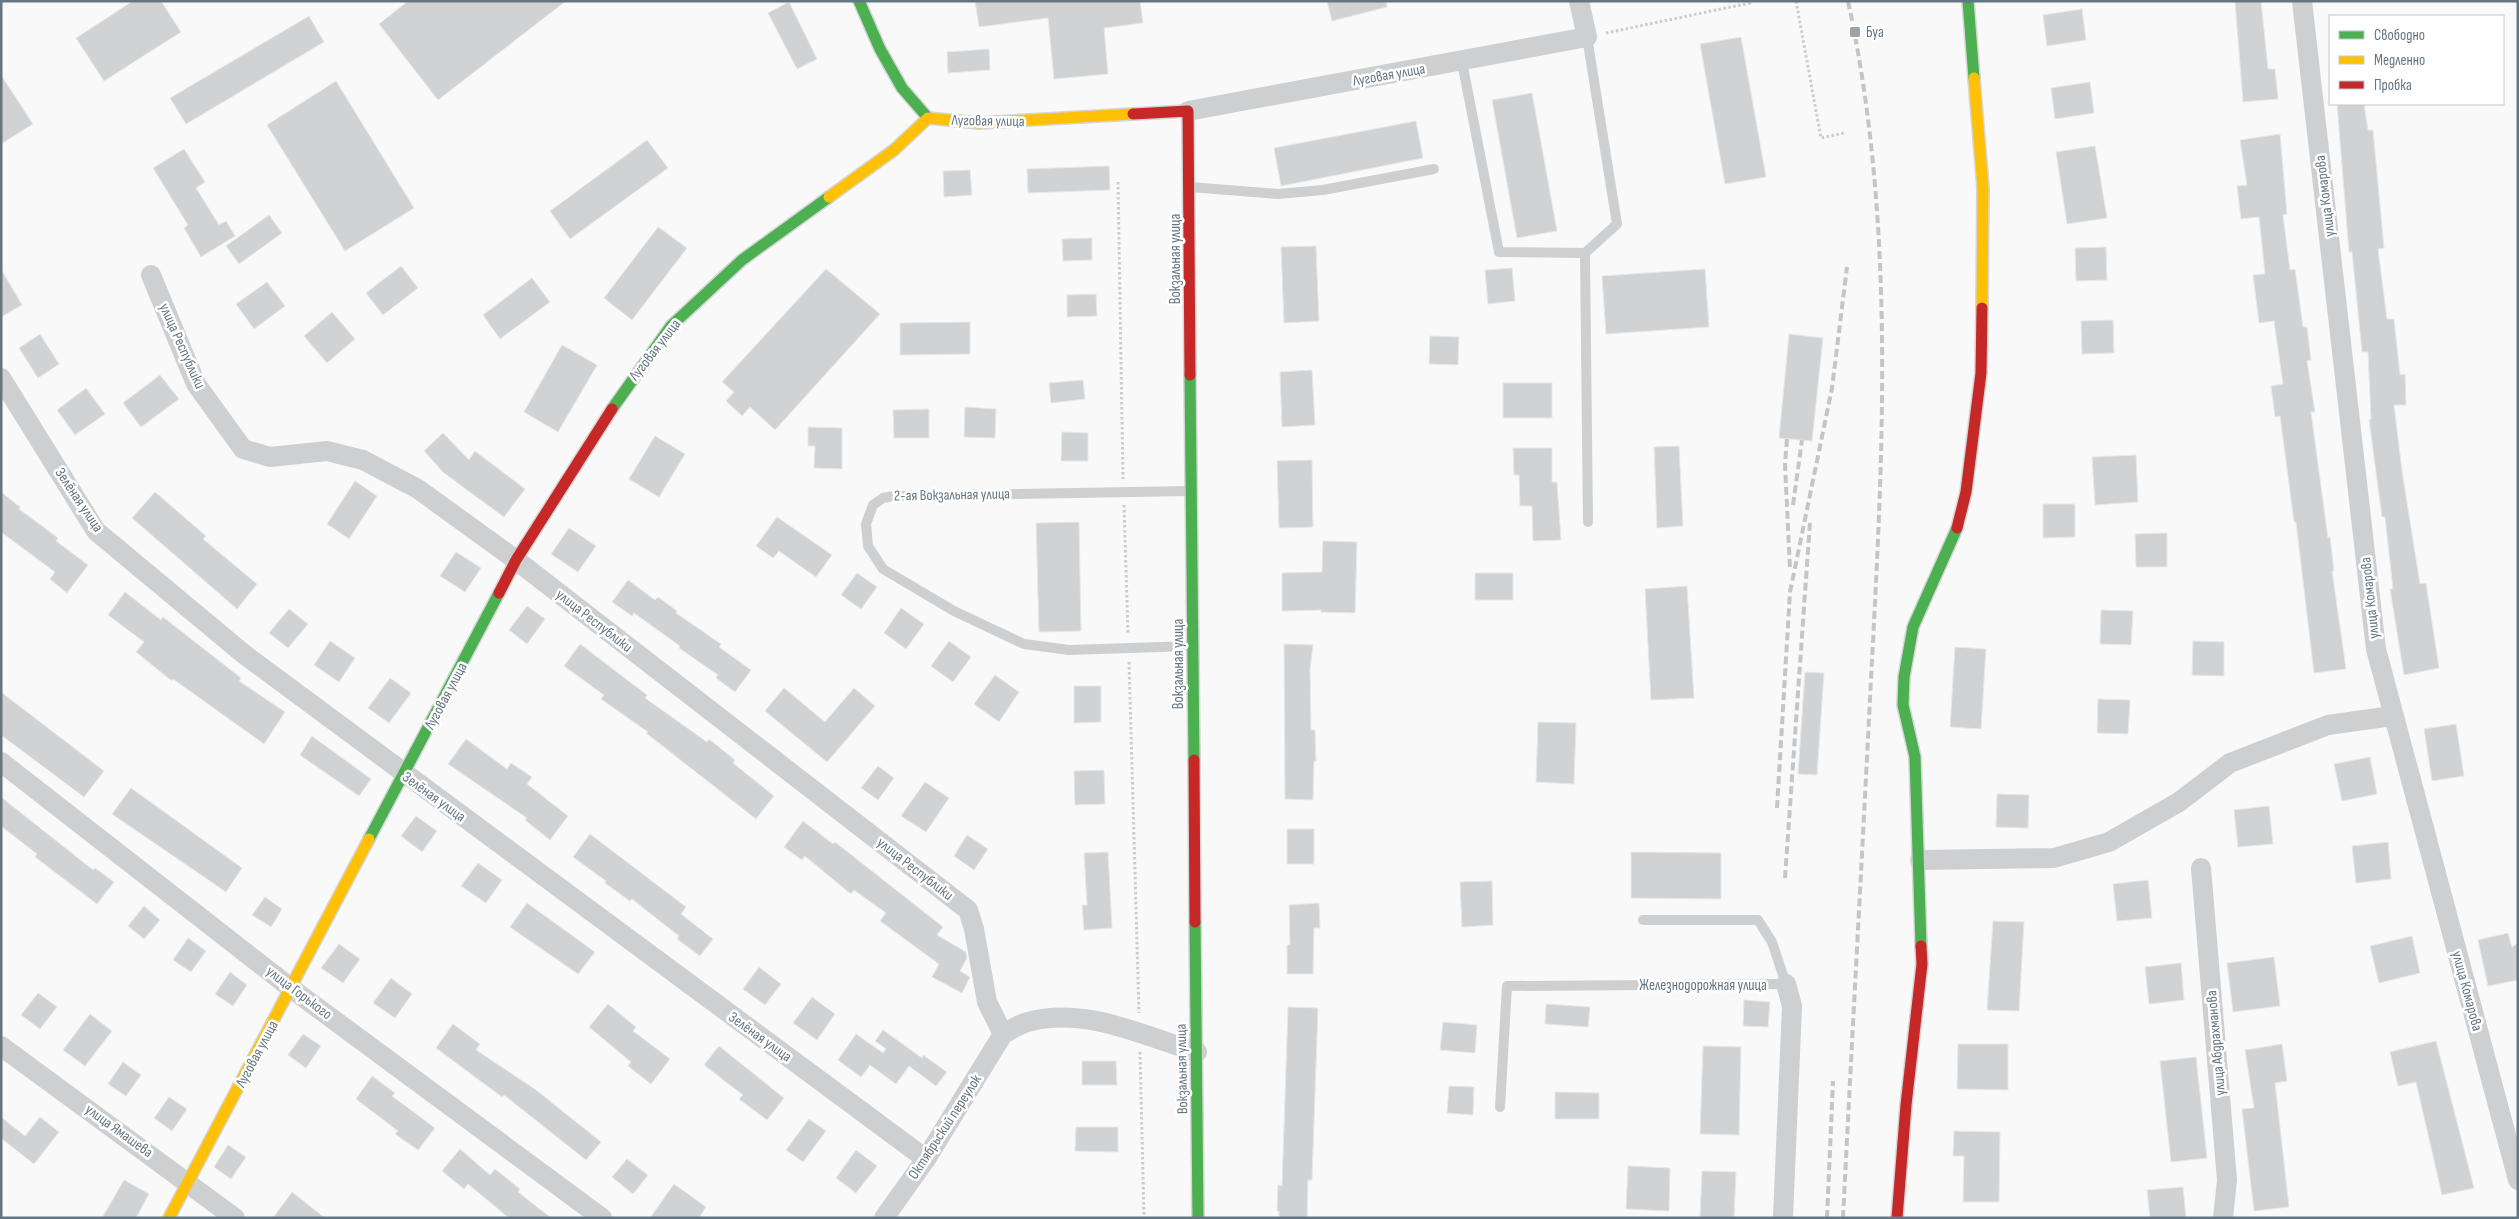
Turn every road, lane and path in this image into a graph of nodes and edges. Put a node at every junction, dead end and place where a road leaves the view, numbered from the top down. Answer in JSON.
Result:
{"nodes":[{"id":1,"x":859,"y":1,"type":"edge"},
{"id":2,"x":1579,"y":1,"type":"edge"},
{"id":3,"x":1750,"y":1,"type":"edge"},
{"id":4,"x":1796,"y":1,"type":"edge"},
{"id":5,"x":1968,"y":1,"type":"edge"},
{"id":6,"x":2302,"y":1,"type":"edge"},
{"id":7,"x":1587,"y":37,"type":"junction"},
{"id":8,"x":1462,"y":62,"type":"junction"},
{"id":9,"x":1188,"y":111,"type":"junction"},
{"id":10,"x":928,"y":118,"type":"junction"},
{"id":11,"x":1844,"y":134,"type":"dead end"},
{"id":12,"x":1434,"y":169,"type":"dead end"},
{"id":13,"x":1118,"y":182,"type":"dead end"},
{"id":14,"x":1189,"y":186,"type":"junction"},
{"id":15,"x":1585,"y":252,"type":"junction"},
{"id":16,"x":151,"y":275,"type":"dead end"},
{"id":17,"x":1,"y":378,"type":"edge"},
{"id":18,"x":1191,"y":491,"type":"junction"},
{"id":19,"x":1124,"y":492,"type":"junction"},
{"id":20,"x":1588,"y":522,"type":"dead end"},
{"id":21,"x":516,"y":560,"type":"junction"},
{"id":22,"x":1192,"y":646,"type":"junction"},
{"id":23,"x":1128,"y":648,"type":"junction"},
{"id":24,"x":2392,"y":716,"type":"junction"},
{"id":25,"x":1,"y":762,"type":"edge"},
{"id":26,"x":405,"y":775,"type":"junction"},
{"id":27,"x":1920,"y":860,"type":"junction"},
{"id":28,"x":2201,"y":868,"type":"dead end"},
{"id":29,"x":1643,"y":920,"type":"dead end"},
{"id":30,"x":1786,"y":984,"type":"junction"},
{"id":31,"x":292,"y":989,"type":"junction"},
{"id":32,"x":1003,"y":1034,"type":"junction"},
{"id":33,"x":1140,"y":1034,"type":"junction"},
{"id":34,"x":1,"y":1046,"type":"edge"},
{"id":35,"x":1197,"y":1052,"type":"junction"},
{"id":36,"x":1500,"y":1107,"type":"dead end"},
{"id":37,"x":926,"y":1159,"type":"junction"},
{"id":38,"x":2518,"y":1180,"type":"edge"},
{"id":39,"x":188,"y":1182,"type":"junction"},
{"id":40,"x":169,"y":1218,"type":"edge"},
{"id":41,"x":235,"y":1218,"type":"edge"},
{"id":42,"x":602,"y":1218,"type":"edge"},
{"id":43,"x":884,"y":1218,"type":"edge"},
{"id":44,"x":1144,"y":1218,"type":"edge"},
{"id":45,"x":1198,"y":1218,"type":"edge"},
{"id":46,"x":1783,"y":1218,"type":"edge"},
{"id":47,"x":1897,"y":1218,"type":"edge"},
{"id":48,"x":2223,"y":1218,"type":"edge"}],
"edges":[{"from":1,"to":10,"type":"street"},
{"from":2,"to":7,"type":"street"},
{"from":3,"to":7,"type":"path"},
{"from":4,"to":11,"type":"path"},
{"from":5,"to":27,"type":"street"},
{"from":6,"to":24,"type":"street","name":"улица Комарова"},
{"from":7,"to":8,"type":"street","name":"Луговая улица"},
{"from":7,"to":15,"type":"lane"},
{"from":8,"to":9,"type":"street","name":"Луговая улица"},
{"from":8,"to":15,"type":"lane"},
{"from":9,"to":10,"type":"street","name":"Луговая улица"},
{"from":9,"to":14,"type":"street","name":"Вокзальная улица"},
{"from":10,"to":21,"type":"street","name":"Луговая улица"},
{"from":12,"to":14,"type":"lane"},
{"from":13,"to":19,"type":"path"},
{"from":14,"to":18,"type":"street","name":"Вокзальная улица"},
{"from":15,"to":20,"type":"lane"},
{"from":16,"to":21,"type":"street","name":"улица Республики"},
{"from":17,"to":26,"type":"street","name":"Зелёная улица"},
{"from":18,"to":19,"type":"lane","name":"2-ая Вокзальная улица"},
{"from":18,"to":22,"type":"street","name":"Вокзальная улица"},
{"from":19,"to":23,"type":"path"},
{"from":19,"to":23,"type":"lane","name":"2-ая Вокзальная улица"},
{"from":21,"to":26,"type":"street","name":"Луговая улица"},
{"from":21,"to":32,"type":"street","name":"улица Республики"},
{"from":22,"to":23,"type":"lane","name":"2-ая Вокзальная улица"},
{"from":22,"to":35,"type":"street","name":"Вокзальная улица"},
{"from":23,"to":33,"type":"path"},
{"from":24,"to":27,"type":"street"},
{"from":24,"to":38,"type":"street","name":"улица Комарова"},
{"from":25,"to":31,"type":"street","name":"улица Горького"},
{"from":26,"to":31,"type":"street","name":"Луговая улица"},
{"from":26,"to":37,"type":"street","name":"Зелёная улица"},
{"from":27,"to":47,"type":"street"},
{"from":28,"to":48,"type":"street","name":"улица Абдрахманова"},
{"from":29,"to":30,"type":"lane"},
{"from":30,"to":36,"type":"lane","name":"Железнодорожная улица"},
{"from":30,"to":46,"type":"street","name":"Железнодорожная улица"},
{"from":31,"to":39,"type":"street","name":"Луговая улица"},
{"from":31,"to":42,"type":"street","name":"улица Горького"},
{"from":32,"to":33,"type":"street"},
{"from":32,"to":37,"type":"street","name":"Октябрьский переулок"},
{"from":33,"to":35,"type":"street"},
{"from":33,"to":44,"type":"path"},
{"from":34,"to":39,"type":"street","name":"улица Ямашева"},
{"from":35,"to":45,"type":"street","name":"Вокзальная улица"},
{"from":37,"to":43,"type":"street","name":"Октябрьский переулок"},
{"from":39,"to":40,"type":"street","name":"Луговая улица"},
{"from":39,"to":41,"type":"street","name":"улица Ямашева"}]}
